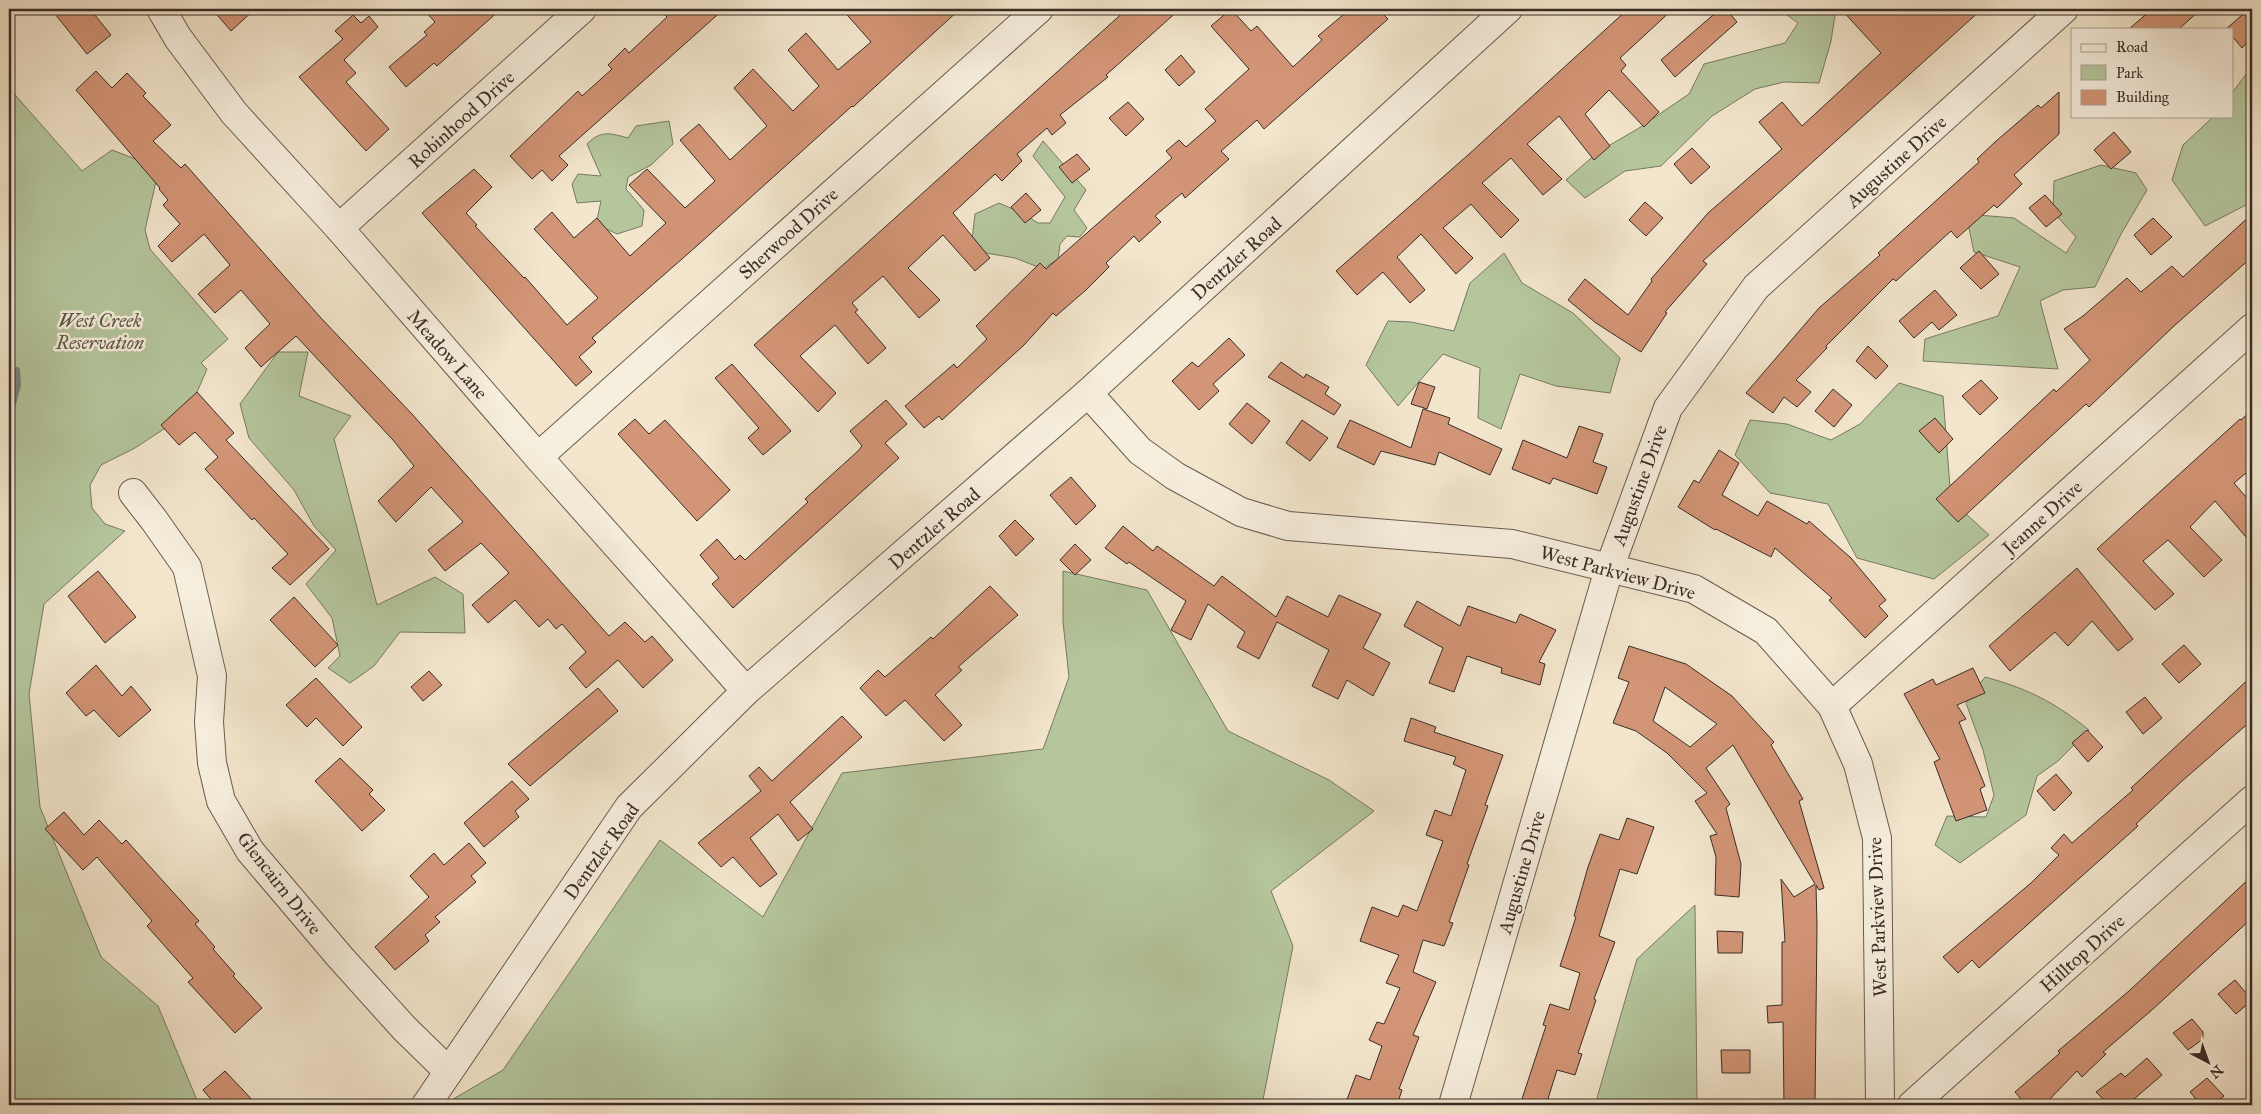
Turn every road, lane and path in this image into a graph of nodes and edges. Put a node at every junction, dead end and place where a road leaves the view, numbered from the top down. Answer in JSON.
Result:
{"nodes":[{"id":1,"x":161,"y":9,"type":"edge"},
{"id":2,"x":582,"y":9,"type":"edge"},
{"id":3,"x":1039,"y":9,"type":"edge"},
{"id":4,"x":1508,"y":9,"type":"edge"},
{"id":5,"x":2064,"y":9,"type":"edge"},
{"id":6,"x":340,"y":228,"type":"junction"},
{"id":7,"x":2252,"y":328,"type":"edge"},
{"id":8,"x":1088,"y":393,"type":"junction"},
{"id":9,"x":538,"y":457,"type":"junction"},
{"id":10,"x":133,"y":492,"type":"dead end"},
{"id":11,"x":1609,"y":569,"type":"junction"},
{"id":12,"x":746,"y":691,"type":"junction"},
{"id":13,"x":1832,"y":706,"type":"junction"},
{"id":14,"x":2252,"y":800,"type":"edge"},
{"id":15,"x":448,"y":1071,"type":"junction"},
{"id":16,"x":426,"y":1105,"type":"edge"},
{"id":17,"x":1453,"y":1105,"type":"edge"},
{"id":18,"x":1880,"y":1105,"type":"edge"},
{"id":19,"x":1912,"y":1105,"type":"edge"}],
"edges":[{"from":1,"to":6,"type":"street","name":"Meadow Lane"},
{"from":2,"to":6,"type":"street","name":"Robinhood Drive"},
{"from":3,"to":9,"type":"street","name":"Sherwood Drive"},
{"from":4,"to":8,"type":"street","name":"Dentzler Road"},
{"from":5,"to":11,"type":"street","name":"Augustine Drive"},
{"from":6,"to":9,"type":"street","name":"Meadow Lane"},
{"from":7,"to":13,"type":"street","name":"Jeanne Drive"},
{"from":8,"to":11,"type":"street","name":"West Parkview Drive"},
{"from":8,"to":12,"type":"street","name":"Dentzler Road"},
{"from":9,"to":12,"type":"street","name":"Meadow Lane"},
{"from":10,"to":15,"type":"street","name":"Glencairn Drive"},
{"from":11,"to":13,"type":"street","name":"West Parkview Drive"},
{"from":11,"to":17,"type":"street","name":"Augustine Drive"},
{"from":12,"to":15,"type":"street","name":"Dentzler Road"},
{"from":13,"to":18,"type":"street","name":"West Parkview Drive"},
{"from":14,"to":19,"type":"street","name":"Hilltop Drive"},
{"from":15,"to":16,"type":"street","name":"Dentzler Road"}]}
